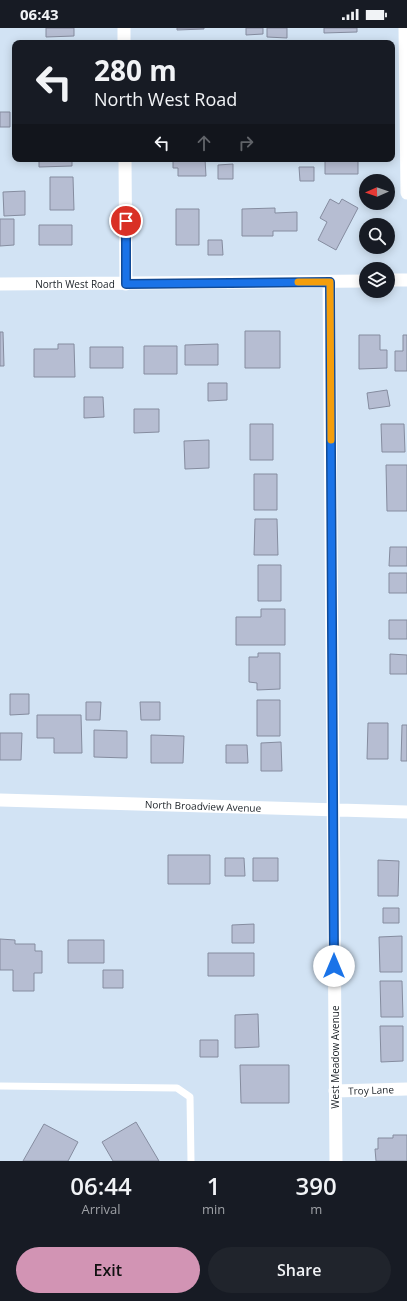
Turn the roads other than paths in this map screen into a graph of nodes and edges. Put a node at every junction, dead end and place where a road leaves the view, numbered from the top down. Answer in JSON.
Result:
{"nodes":[{"id":1,"x":124,"y":28,"type":"edge"},
{"id":2,"x":406,"y":28,"type":"edge"},
{"id":3,"x":124,"y":40,"type":"edge"},
{"id":4,"x":125,"y":162,"type":"edge"},
{"id":5,"x":407,"y":193,"type":"edge"},
{"id":6,"x":395,"y":280,"type":"edge"},
{"id":7,"x":407,"y":280,"type":"edge"},
{"id":8,"x":359,"y":281,"type":"edge"},
{"id":9,"x":330,"y":282,"type":"junction"},
{"id":10,"x":0,"y":284,"type":"edge"},
{"id":11,"x":126,"y":284,"type":"junction"},
{"id":12,"x":0,"y":800,"type":"edge"},
{"id":13,"x":334,"y":810,"type":"junction"},
{"id":14,"x":407,"y":812,"type":"edge"},
{"id":15,"x":0,"y":1086,"type":"edge"},
{"id":16,"x":407,"y":1089,"type":"edge"},
{"id":17,"x":335,"y":1091,"type":"junction"},
{"id":18,"x":191,"y":1161,"type":"edge"},
{"id":19,"x":336,"y":1161,"type":"edge"}],
"edges":[{"from":1,"to":3,"type":"street"},
{"from":2,"to":5,"type":"street"},
{"from":4,"to":11,"type":"street"},
{"from":6,"to":7,"type":"street"},
{"from":8,"to":9,"type":"street","name":"North West Road"},
{"from":9,"to":11,"type":"street","name":"North West Road"},
{"from":9,"to":13,"type":"street","name":"West Meadow Avenue"},
{"from":10,"to":11,"type":"street","name":"North West Road"},
{"from":12,"to":13,"type":"street","name":"North Broadview Avenue"},
{"from":13,"to":14,"type":"street","name":"North Broadview Avenue"},
{"from":13,"to":17,"type":"street","name":"West Meadow Avenue"},
{"from":15,"to":18,"type":"lane"},
{"from":16,"to":17,"type":"street","name":"Troy Lane"},
{"from":17,"to":19,"type":"street","name":"West Meadow Avenue"}]}
